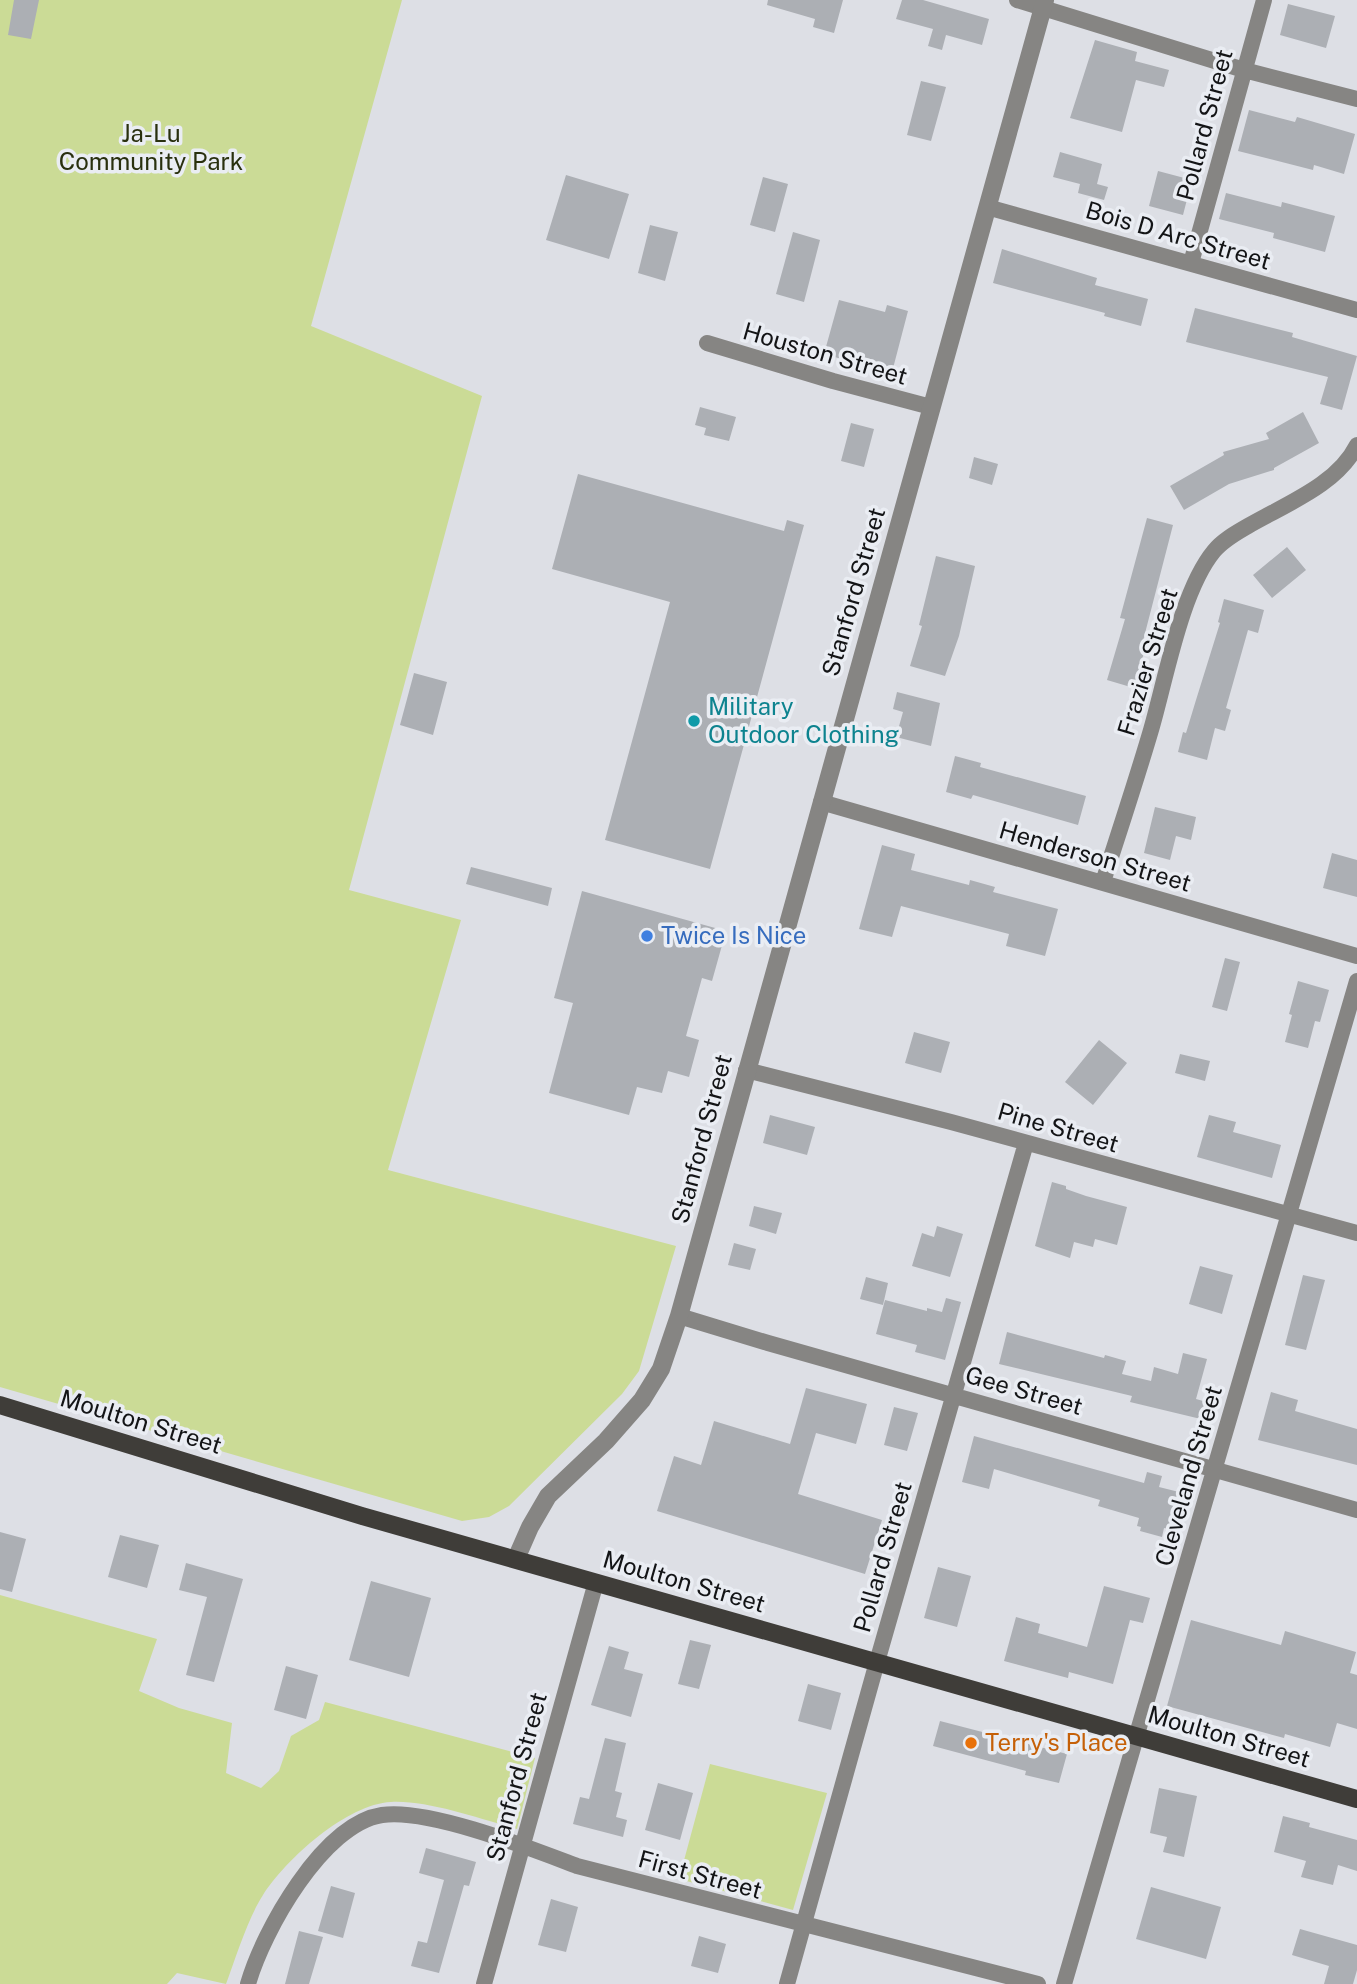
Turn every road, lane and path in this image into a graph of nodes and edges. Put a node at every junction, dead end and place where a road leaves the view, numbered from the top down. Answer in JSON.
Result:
{"nodes":[{"id":1,"x":1017,"y":0,"type":"edge"},
{"id":2,"x":1264,"y":0,"type":"edge"},
{"id":3,"x":1044,"y":4,"type":"edge"},
{"id":4,"x":1244,"y":69,"type":"junction"},
{"id":5,"x":1357,"y":99,"type":"edge"},
{"id":6,"x":987,"y":207,"type":"junction"},
{"id":7,"x":1191,"y":263,"type":"junction"},
{"id":8,"x":1357,"y":310,"type":"edge"},
{"id":9,"x":707,"y":343,"type":"dead end"},
{"id":10,"x":931,"y":408,"type":"junction"},
{"id":11,"x":1357,"y":445,"type":"edge"},
{"id":12,"x":821,"y":802,"type":"junction"},
{"id":13,"x":1103,"y":883,"type":"junction"},
{"id":14,"x":1357,"y":956,"type":"edge"},
{"id":15,"x":1357,"y":981,"type":"edge"},
{"id":16,"x":746,"y":1070,"type":"junction"},
{"id":17,"x":1026,"y":1143,"type":"junction"},
{"id":18,"x":1289,"y":1215,"type":"junction"},
{"id":19,"x":1357,"y":1233,"type":"edge"},
{"id":20,"x":679,"y":1316,"type":"junction"},
{"id":21,"x":954,"y":1394,"type":"junction"},
{"id":22,"x":0,"y":1405,"type":"edge"},
{"id":23,"x":1213,"y":1469,"type":"junction"},
{"id":24,"x":1357,"y":1510,"type":"edge"},
{"id":25,"x":516,"y":1559,"type":"junction"},
{"id":26,"x":596,"y":1582,"type":"junction"},
{"id":27,"x":877,"y":1662,"type":"junction"},
{"id":28,"x":1138,"y":1737,"type":"junction"},
{"id":29,"x":1357,"y":1799,"type":"edge"},
{"id":30,"x":523,"y":1846,"type":"junction"},
{"id":31,"x":804,"y":1926,"type":"junction"},
{"id":32,"x":248,"y":1984,"type":"edge"},
{"id":33,"x":484,"y":1984,"type":"edge"},
{"id":34,"x":787,"y":1984,"type":"edge"},
{"id":35,"x":1038,"y":1984,"type":"edge"},
{"id":36,"x":1064,"y":1984,"type":"edge"}],
"edges":[{"from":1,"to":3,"type":"street"},
{"from":2,"to":4,"type":"street","name":"Pollard Street"},
{"from":3,"to":4,"type":"street"},
{"from":3,"to":6,"type":"street","name":"Stanford Street"},
{"from":4,"to":5,"type":"street"},
{"from":4,"to":7,"type":"street","name":"Pollard Street"},
{"from":6,"to":7,"type":"street","name":"Bois D Arc Street"},
{"from":6,"to":10,"type":"street","name":"Stanford Street"},
{"from":7,"to":8,"type":"street","name":"Bois D Arc Street"},
{"from":9,"to":10,"type":"street","name":"Houston Street"},
{"from":10,"to":12,"type":"street","name":"Stanford Street"},
{"from":11,"to":13,"type":"street","name":"Frazier Street"},
{"from":12,"to":13,"type":"street","name":"Henderson Street"},
{"from":12,"to":16,"type":"street","name":"Stanford Street"},
{"from":13,"to":14,"type":"street","name":"Henderson Street"},
{"from":15,"to":18,"type":"street","name":"Cleveland Street"},
{"from":16,"to":17,"type":"street","name":"Pine Street"},
{"from":16,"to":20,"type":"street","name":"Stanford Street"},
{"from":17,"to":18,"type":"street","name":"Pine Street"},
{"from":17,"to":21,"type":"street","name":"Pollard Street"},
{"from":18,"to":19,"type":"street","name":"Pine Street"},
{"from":18,"to":23,"type":"street","name":"Cleveland Street"},
{"from":20,"to":21,"type":"street","name":"Gee Street"},
{"from":20,"to":25,"type":"street","name":"Stanford Street"},
{"from":21,"to":23,"type":"street","name":"Gee Street"},
{"from":21,"to":27,"type":"street","name":"Pollard Street"},
{"from":22,"to":25,"type":"main road","name":"Moulton Street"},
{"from":23,"to":24,"type":"street","name":"Gee Street"},
{"from":23,"to":28,"type":"street","name":"Cleveland Street"},
{"from":25,"to":26,"type":"main road","name":"Moulton Street"},
{"from":26,"to":27,"type":"main road","name":"Moulton Street"},
{"from":26,"to":30,"type":"street","name":"Stanford Street"},
{"from":27,"to":28,"type":"main road","name":"Moulton Street"},
{"from":27,"to":31,"type":"street","name":"Pollard Street"},
{"from":28,"to":29,"type":"main road","name":"Moulton Street"},
{"from":28,"to":36,"type":"street","name":"Cleveland Street"},
{"from":30,"to":31,"type":"street","name":"First Street"},
{"from":30,"to":32,"type":"street","name":"First Street"},
{"from":30,"to":33,"type":"street","name":"Stanford Street"},
{"from":31,"to":34,"type":"street","name":"Pollard Street"},
{"from":31,"to":35,"type":"street","name":"First Street"}]}
